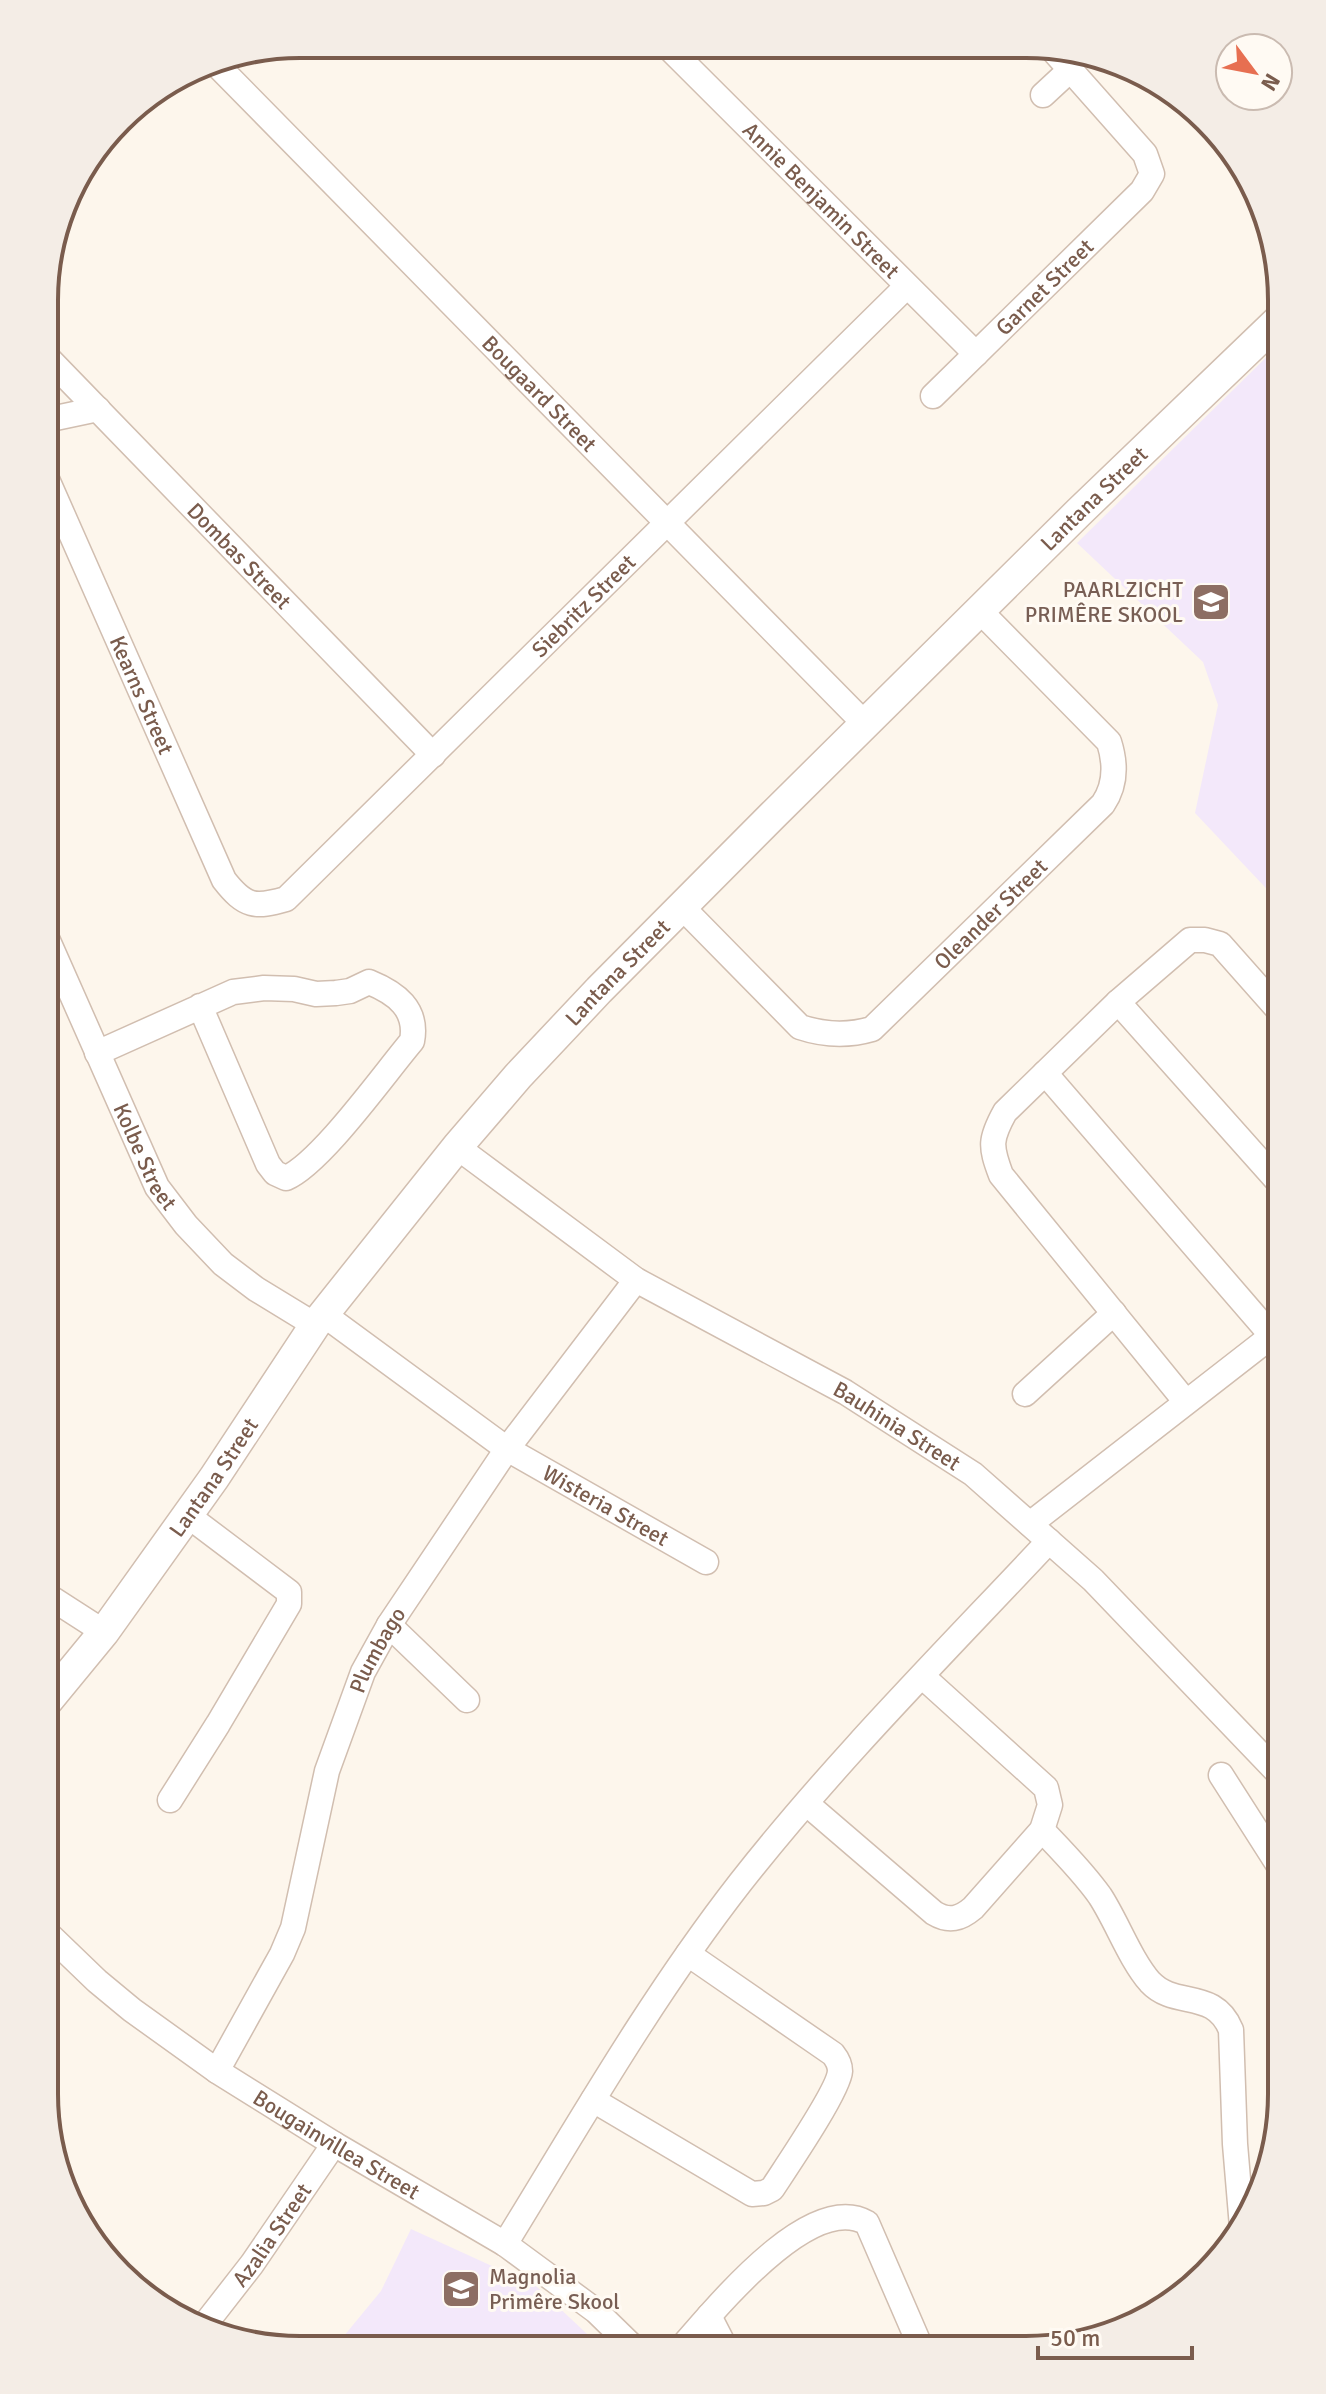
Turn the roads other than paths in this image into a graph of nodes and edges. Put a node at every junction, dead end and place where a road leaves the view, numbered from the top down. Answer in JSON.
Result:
{"nodes":[{"id":1,"x":679,"y":58,"type":"edge"},
{"id":2,"x":1062,"y":61,"type":"edge"},
{"id":3,"x":1070,"y":70,"type":"junction"},
{"id":4,"x":223,"y":71,"type":"edge"},
{"id":5,"x":1043,"y":95,"type":"dead end"},
{"id":6,"x":907,"y":286,"type":"junction"},
{"id":7,"x":1268,"y":331,"type":"edge"},
{"id":8,"x":976,"y":354,"type":"junction"},
{"id":9,"x":58,"y":368,"type":"edge"},
{"id":10,"x":933,"y":396,"type":"dead end"},
{"id":11,"x":98,"y":409,"type":"junction"},
{"id":12,"x":58,"y":417,"type":"edge"},
{"id":13,"x":58,"y":504,"type":"edge"},
{"id":14,"x":669,"y":523,"type":"junction"},
{"id":15,"x":980,"y":611,"type":"junction"},
{"id":16,"x":865,"y":724,"type":"junction"},
{"id":17,"x":433,"y":755,"type":"junction"},
{"id":18,"x":249,"y":904,"type":"joint"},
{"id":19,"x":681,"y":906,"type":"junction"},
{"id":20,"x":58,"y":964,"type":"edge"},
{"id":21,"x":1268,"y":998,"type":"edge"},
{"id":22,"x":1118,"y":1002,"type":"junction"},
{"id":23,"x":200,"y":1006,"type":"junction"},
{"id":24,"x":97,"y":1053,"type":"junction"},
{"id":25,"x":1045,"y":1073,"type":"junction"},
{"id":26,"x":457,"y":1147,"type":"junction"},
{"id":27,"x":1268,"y":1170,"type":"edge"},
{"id":28,"x":636,"y":1280,"type":"junction"},
{"id":29,"x":1114,"y":1313,"type":"junction"},
{"id":30,"x":319,"y":1320,"type":"junction"},
{"id":31,"x":1267,"y":1321,"type":"edge"},
{"id":32,"x":1267,"y":1339,"type":"edge"},
{"id":33,"x":1025,"y":1394,"type":"dead end"},
{"id":34,"x":1186,"y":1402,"type":"junction"},
{"id":35,"x":507,"y":1449,"type":"junction"},
{"id":36,"x":187,"y":1515,"type":"junction"},
{"id":37,"x":1030,"y":1524,"type":"junction"},
{"id":38,"x":1049,"y":1541,"type":"junction"},
{"id":39,"x":706,"y":1562,"type":"dead end"},
{"id":40,"x":58,"y":1602,"type":"edge"},
{"id":41,"x":389,"y":1625,"type":"junction"},
{"id":42,"x":104,"y":1632,"type":"junction"},
{"id":43,"x":922,"y":1676,"type":"junction"},
{"id":44,"x":58,"y":1688,"type":"edge"},
{"id":45,"x":467,"y":1700,"type":"dead end"},
{"id":46,"x":1267,"y":1762,"type":"edge"},
{"id":47,"x":1221,"y":1775,"type":"dead end"},
{"id":48,"x":170,"y":1800,"type":"dead end"},
{"id":49,"x":807,"y":1804,"type":"junction"},
{"id":50,"x":1042,"y":1830,"type":"junction"},
{"id":51,"x":1267,"y":1847,"type":"edge"},
{"id":52,"x":58,"y":1943,"type":"edge"},
{"id":53,"x":688,"y":1954,"type":"junction"},
{"id":54,"x":217,"y":2071,"type":"junction"},
{"id":55,"x":593,"y":2100,"type":"junction"},
{"id":56,"x":334,"y":2144,"type":"junction"},
{"id":57,"x":1240,"y":2206,"type":"edge"},
{"id":58,"x":505,"y":2244,"type":"junction"},
{"id":59,"x":709,"y":2316,"type":"junction"},
{"id":60,"x":209,"y":2319,"type":"edge"},
{"id":61,"x":622,"y":2336,"type":"edge"},
{"id":62,"x":691,"y":2336,"type":"edge"},
{"id":63,"x":719,"y":2336,"type":"edge"},
{"id":64,"x":916,"y":2336,"type":"edge"}],
"edges":[{"from":1,"to":6,"type":"street","name":"Annie Benjamin Street"},
{"from":2,"to":3,"type":"street"},
{"from":3,"to":5,"type":"street"},
{"from":3,"to":8,"type":"street","name":"Garnet Street"},
{"from":4,"to":14,"type":"street","name":"Bougaard Street"},
{"from":6,"to":8,"type":"street","name":"Annie Benjamin Street"},
{"from":6,"to":14,"type":"street","name":"Siebritz Street"},
{"from":7,"to":15,"type":"street","name":"Lantana Street"},
{"from":8,"to":10,"type":"street","name":"Garnet Street"},
{"from":9,"to":11,"type":"street","name":"Dombas Street"},
{"from":11,"to":12,"type":"street"},
{"from":11,"to":17,"type":"street","name":"Dombas Street"},
{"from":13,"to":18,"type":"street","name":"Kearns Street"},
{"from":14,"to":16,"type":"street","name":"Bougaard Street"},
{"from":14,"to":17,"type":"street","name":"Siebritz Street"},
{"from":15,"to":16,"type":"street","name":"Lantana Street"},
{"from":15,"to":19,"type":"street","name":"Oleander Street"},
{"from":16,"to":19,"type":"street","name":"Lantana Street"},
{"from":17,"to":18,"type":"street","name":"Siebritz Street"},
{"from":19,"to":26,"type":"street","name":"Lantana Street"},
{"from":20,"to":24,"type":"street","name":"Kolbe Street"},
{"from":21,"to":22,"type":"street"},
{"from":22,"to":25,"type":"street"},
{"from":22,"to":27,"type":"street"},
{"from":23,"to":23,"type":"street"},
{"from":23,"to":24,"type":"street"},
{"from":24,"to":30,"type":"street","name":"Kolbe Street"},
{"from":25,"to":29,"type":"street"},
{"from":25,"to":31,"type":"street"},
{"from":26,"to":28,"type":"street","name":"Bauhinia Street"},
{"from":26,"to":30,"type":"street","name":"Lantana Street"},
{"from":28,"to":35,"type":"street","name":"Plumbago"},
{"from":28,"to":37,"type":"street","name":"Bauhinia Street"},
{"from":29,"to":33,"type":"street"},
{"from":29,"to":34,"type":"street"},
{"from":30,"to":35,"type":"street","name":"Kolbe Street"},
{"from":30,"to":36,"type":"street","name":"Lantana Street"},
{"from":32,"to":34,"type":"street"},
{"from":34,"to":37,"type":"street"},
{"from":35,"to":39,"type":"street","name":"Wisteria Street"},
{"from":35,"to":41,"type":"street","name":"Plumbago"},
{"from":36,"to":42,"type":"street","name":"Lantana Street"},
{"from":36,"to":48,"type":"street"},
{"from":37,"to":38,"type":"street","name":"Bauhinia Street"},
{"from":38,"to":43,"type":"street"},
{"from":38,"to":46,"type":"street","name":"Bauhinia Street"},
{"from":40,"to":42,"type":"street"},
{"from":41,"to":45,"type":"street"},
{"from":41,"to":54,"type":"street","name":"Plumbago"},
{"from":42,"to":44,"type":"street","name":"Lantana Street"},
{"from":43,"to":49,"type":"street"},
{"from":43,"to":50,"type":"street"},
{"from":47,"to":51,"type":"street"},
{"from":49,"to":50,"type":"street"},
{"from":49,"to":53,"type":"street"},
{"from":50,"to":57,"type":"street"},
{"from":52,"to":54,"type":"street","name":"Bougainvillea Street"},
{"from":53,"to":55,"type":"street"},
{"from":53,"to":55,"type":"street"},
{"from":54,"to":56,"type":"street","name":"Bougainvillea Street"},
{"from":55,"to":58,"type":"street"},
{"from":56,"to":58,"type":"street","name":"Bougainvillea Street"},
{"from":56,"to":60,"type":"street","name":"Azalia Street"},
{"from":58,"to":61,"type":"street","name":"Bougainvillea Street"},
{"from":59,"to":62,"type":"street"},
{"from":59,"to":63,"type":"street"},
{"from":59,"to":64,"type":"street"}]}
